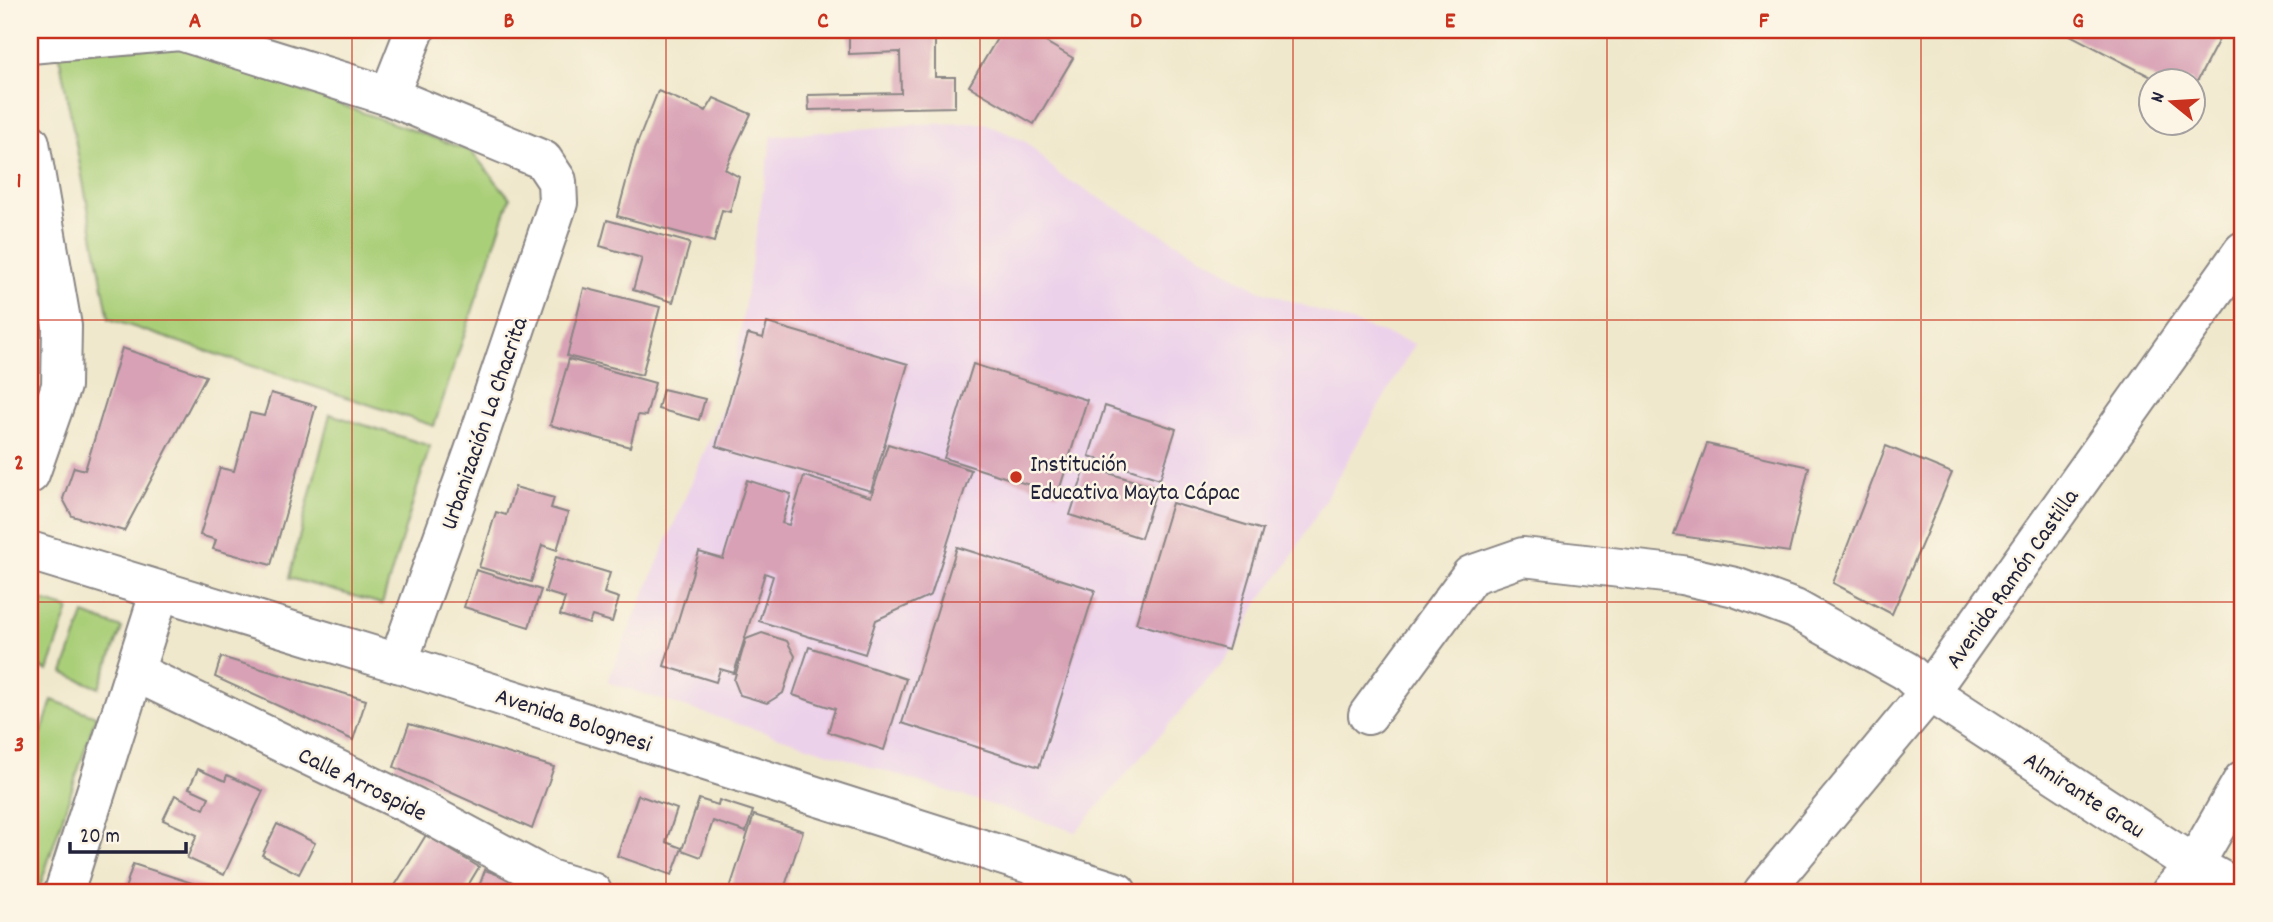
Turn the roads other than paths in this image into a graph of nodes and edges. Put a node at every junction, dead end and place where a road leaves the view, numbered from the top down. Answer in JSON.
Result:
{"nodes":[{"id":1,"x":415,"y":30,"type":"edge"},
{"id":2,"x":30,"y":44,"type":"edge"},
{"id":3,"x":389,"y":96,"type":"junction"},
{"id":4,"x":30,"y":143,"type":"edge"},
{"id":5,"x":2243,"y":251,"type":"edge"},
{"id":6,"x":30,"y":474,"type":"edge"},
{"id":7,"x":30,"y":551,"type":"edge"},
{"id":8,"x":160,"y":591,"type":"junction"},
{"id":9,"x":398,"y":663,"type":"junction"},
{"id":10,"x":135,"y":672,"type":"junction"},
{"id":11,"x":1929,"y":692,"type":"junction"},
{"id":12,"x":1368,"y":715,"type":"dead end"},
{"id":13,"x":2243,"y":780,"type":"edge"},
{"id":14,"x":2182,"y":879,"type":"edge"},
{"id":15,"x":64,"y":892,"type":"edge"},
{"id":16,"x":592,"y":892,"type":"edge"},
{"id":17,"x":1117,"y":892,"type":"edge"},
{"id":18,"x":1763,"y":892,"type":"edge"},
{"id":19,"x":2243,"y":892,"type":"edge"}],
"edges":[{"from":1,"to":3,"type":"street"},
{"from":2,"to":3,"type":"street"},
{"from":3,"to":9,"type":"street","name":"Urbanización La Chacrita"},
{"from":4,"to":6,"type":"street"},
{"from":5,"to":11,"type":"street","name":"Avenida Ramón Castilla"},
{"from":7,"to":8,"type":"street","name":"Avenida Bolognesi"},
{"from":8,"to":9,"type":"street","name":"Avenida Bolognesi"},
{"from":8,"to":10,"type":"street"},
{"from":9,"to":17,"type":"street","name":"Avenida Bolognesi"},
{"from":10,"to":15,"type":"street"},
{"from":10,"to":16,"type":"street","name":"Calle Arrospide"},
{"from":11,"to":12,"type":"street","name":"Almirante Grau"},
{"from":11,"to":14,"type":"street","name":"Almirante Grau"},
{"from":11,"to":18,"type":"street","name":"Avenida Ramón Castilla"},
{"from":13,"to":14,"type":"street"},
{"from":14,"to":19,"type":"street","name":"Almirante Grau"}]}
